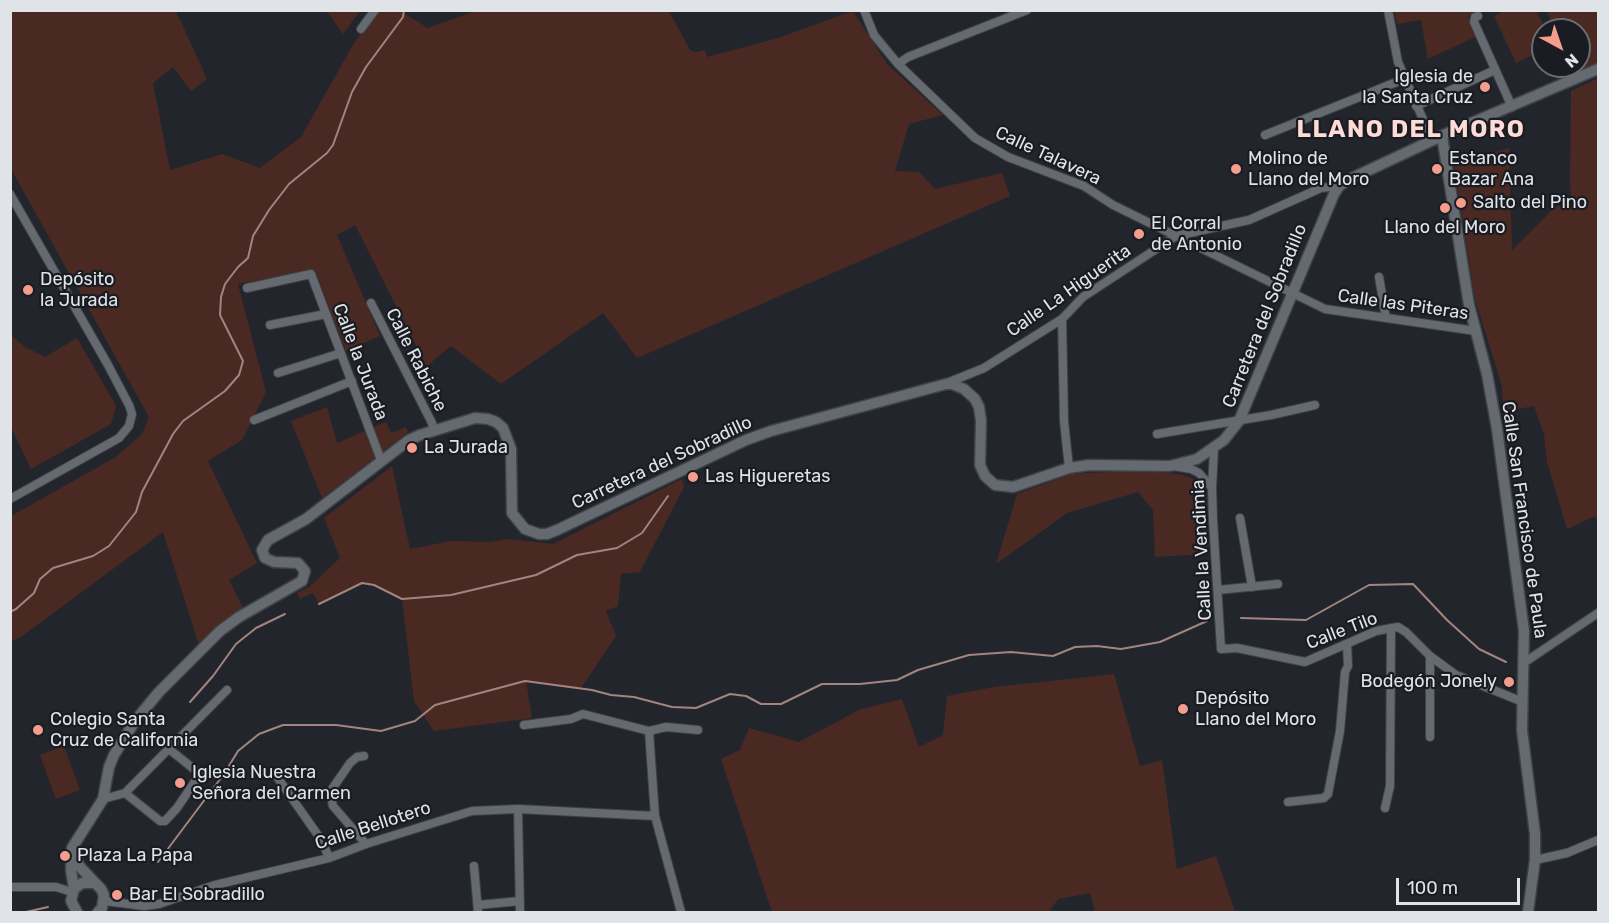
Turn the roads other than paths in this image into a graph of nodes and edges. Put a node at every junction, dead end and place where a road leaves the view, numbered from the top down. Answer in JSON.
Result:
{"nodes":[{"id":1,"x":375,"y":10,"type":"edge"},
{"id":2,"x":864,"y":10,"type":"edge"},
{"id":3,"x":1027,"y":10,"type":"edge"},
{"id":4,"x":1388,"y":10,"type":"edge"},
{"id":5,"x":1478,"y":16,"type":"dead end"},
{"id":6,"x":361,"y":29,"type":"dead end"},
{"id":7,"x":898,"y":64,"type":"junction"},
{"id":8,"x":1599,"y":69,"type":"edge"},
{"id":9,"x":1495,"y":70,"type":"junction"},
{"id":10,"x":1404,"y":79,"type":"junction"},
{"id":11,"x":1416,"y":106,"type":"junction"},
{"id":12,"x":1512,"y":106,"type":"junction"},
{"id":13,"x":1265,"y":135,"type":"dead end"},
{"id":14,"x":1437,"y":138,"type":"junction"},
{"id":15,"x":1339,"y":186,"type":"junction"},
{"id":16,"x":10,"y":194,"type":"edge"},
{"id":17,"x":1176,"y":236,"type":"junction"},
{"id":18,"x":1379,"y":277,"type":"dead end"},
{"id":19,"x":247,"y":288,"type":"dead end"},
{"id":20,"x":1293,"y":293,"type":"junction"},
{"id":21,"x":371,"y":303,"type":"dead end"},
{"id":22,"x":327,"y":314,"type":"junction"},
{"id":23,"x":1386,"y":318,"type":"junction"},
{"id":24,"x":1062,"y":319,"type":"junction"},
{"id":25,"x":270,"y":325,"type":"dead end"},
{"id":26,"x":1476,"y":331,"type":"junction"},
{"id":27,"x":341,"y":353,"type":"junction"},
{"id":28,"x":278,"y":373,"type":"dead end"},
{"id":29,"x":352,"y":381,"type":"junction"},
{"id":30,"x":945,"y":384,"type":"junction"},
{"id":31,"x":1315,"y":405,"type":"dead end"},
{"id":32,"x":254,"y":420,"type":"dead end"},
{"id":33,"x":1239,"y":421,"type":"junction"},
{"id":34,"x":434,"y":430,"type":"junction"},
{"id":35,"x":1157,"y":434,"type":"dead end"},
{"id":36,"x":1214,"y":449,"type":"junction"},
{"id":37,"x":381,"y":460,"type":"junction"},
{"id":38,"x":1170,"y":466,"type":"junction"},
{"id":39,"x":1069,"y":468,"type":"junction"},
{"id":40,"x":10,"y":487,"type":"edge"},
{"id":41,"x":1212,"y":488,"type":"junction"},
{"id":42,"x":13,"y":498,"type":"edge"},
{"id":43,"x":1240,"y":518,"type":"dead end"},
{"id":44,"x":1278,"y":584,"type":"dead end"},
{"id":45,"x":1252,"y":587,"type":"junction"},
{"id":46,"x":1218,"y":590,"type":"junction"},
{"id":47,"x":1599,"y":614,"type":"edge"},
{"id":48,"x":1391,"y":628,"type":"junction"},
{"id":49,"x":1347,"y":644,"type":"junction"},
{"id":50,"x":1221,"y":649,"type":"joint"},
{"id":51,"x":1430,"y":656,"type":"junction"},
{"id":52,"x":1525,"y":662,"type":"junction"},
{"id":53,"x":227,"y":690,"type":"dead end"},
{"id":54,"x":1523,"y":702,"type":"junction"},
{"id":55,"x":524,"y":725,"type":"dead end"},
{"id":56,"x":698,"y":730,"type":"dead end"},
{"id":57,"x":649,"y":731,"type":"junction"},
{"id":58,"x":1430,"y":738,"type":"dead end"},
{"id":59,"x":169,"y":749,"type":"junction"},
{"id":60,"x":364,"y":756,"type":"dead end"},
{"id":61,"x":275,"y":774,"type":"dead end"},
{"id":62,"x":125,"y":793,"type":"junction"},
{"id":63,"x":103,"y":799,"type":"junction"},
{"id":64,"x":1288,"y":802,"type":"dead end"},
{"id":65,"x":1385,"y":808,"type":"dead end"},
{"id":66,"x":518,"y":809,"type":"junction"},
{"id":67,"x":655,"y":816,"type":"junction"},
{"id":68,"x":1599,"y":840,"type":"edge"},
{"id":69,"x":366,"y":843,"type":"junction"},
{"id":70,"x":72,"y":853,"type":"junction"},
{"id":71,"x":329,"y":858,"type":"junction"},
{"id":72,"x":1535,"y":860,"type":"junction"},
{"id":73,"x":474,"y":867,"type":"dead end"},
{"id":74,"x":94,"y":883,"type":"junction"},
{"id":75,"x":10,"y":887,"type":"edge"},
{"id":76,"x":72,"y":894,"type":"junction"},
{"id":77,"x":105,"y":901,"type":"junction"},
{"id":78,"x":520,"y":901,"type":"junction"},
{"id":79,"x":478,"y":909,"type":"edge"},
{"id":80,"x":65,"y":912,"type":"edge"},
{"id":81,"x":77,"y":912,"type":"edge"},
{"id":82,"x":98,"y":912,"type":"edge"},
{"id":83,"x":520,"y":912,"type":"edge"},
{"id":84,"x":681,"y":912,"type":"edge"},
{"id":85,"x":1528,"y":912,"type":"edge"}],
"edges":[{"from":1,"to":6,"type":"street"},
{"from":2,"to":7,"type":"street","name":"Calle Talavera"},
{"from":3,"to":7,"type":"street"},
{"from":4,"to":10,"type":"street"},
{"from":5,"to":9,"type":"street"},
{"from":7,"to":17,"type":"street","name":"Calle Talavera"},
{"from":8,"to":12,"type":"main road"},
{"from":9,"to":11,"type":"street"},
{"from":9,"to":12,"type":"street"},
{"from":10,"to":11,"type":"street"},
{"from":10,"to":13,"type":"street"},
{"from":11,"to":14,"type":"street"},
{"from":12,"to":14,"type":"main road"},
{"from":14,"to":15,"type":"main road"},
{"from":14,"to":26,"type":"main road","name":"Calle San Francisco de Paula"},
{"from":15,"to":17,"type":"street"},
{"from":15,"to":20,"type":"main road","name":"Carretera del Sobradillo"},
{"from":16,"to":42,"type":"street"},
{"from":17,"to":20,"type":"street","name":"Calle Talavera"},
{"from":17,"to":24,"type":"street","name":"Calle La Higuerita"},
{"from":18,"to":23,"type":"street"},
{"from":19,"to":22,"type":"street","name":"Calle la Jurada"},
{"from":20,"to":23,"type":"street","name":"Calle las Piteras"},
{"from":20,"to":33,"type":"main road","name":"Carretera del Sobradillo"},
{"from":21,"to":34,"type":"street","name":"Calle Rabiche"},
{"from":22,"to":25,"type":"street"},
{"from":22,"to":27,"type":"street","name":"Calle la Jurada"},
{"from":23,"to":26,"type":"street","name":"Calle las Piteras"},
{"from":24,"to":30,"type":"street","name":"Calle La Higuerita"},
{"from":24,"to":39,"type":"street"},
{"from":26,"to":52,"type":"main road","name":"Calle San Francisco de Paula"},
{"from":27,"to":28,"type":"street"},
{"from":27,"to":29,"type":"street","name":"Calle la Jurada"},
{"from":29,"to":32,"type":"street"},
{"from":29,"to":37,"type":"street","name":"Calle la Jurada"},
{"from":30,"to":34,"type":"main road","name":"Carretera del Sobradillo"},
{"from":30,"to":39,"type":"main road","name":"Carretera del Sobradillo"},
{"from":31,"to":33,"type":"street"},
{"from":33,"to":35,"type":"street"},
{"from":33,"to":36,"type":"main road","name":"Carretera del Sobradillo"},
{"from":34,"to":37,"type":"main road","name":"Carretera del Sobradillo"},
{"from":36,"to":38,"type":"main road","name":"Carretera del Sobradillo"},
{"from":36,"to":41,"type":"street","name":"Calle la Vendimia"},
{"from":37,"to":63,"type":"main road","name":"Carretera del Sobradillo"},
{"from":38,"to":39,"type":"main road","name":"Carretera del Sobradillo"},
{"from":38,"to":41,"type":"street"},
{"from":40,"to":42,"type":"street"},
{"from":41,"to":46,"type":"street","name":"Calle la Vendimia"},
{"from":43,"to":45,"type":"street"},
{"from":44,"to":45,"type":"street"},
{"from":45,"to":46,"type":"street"},
{"from":46,"to":50,"type":"street","name":"Calle la Vendimia"},
{"from":47,"to":52,"type":"street"},
{"from":48,"to":49,"type":"street","name":"Calle Tilo"},
{"from":48,"to":51,"type":"street","name":"Calle Tilo"},
{"from":48,"to":65,"type":"street"},
{"from":49,"to":50,"type":"street","name":"Calle Tilo"},
{"from":49,"to":64,"type":"street"},
{"from":51,"to":54,"type":"street","name":"Calle Tilo"},
{"from":51,"to":58,"type":"street"},
{"from":52,"to":54,"type":"main road","name":"Calle San Francisco de Paula"},
{"from":53,"to":59,"type":"street"},
{"from":54,"to":72,"type":"main road","name":"Calle San Francisco de Paula"},
{"from":55,"to":57,"type":"street"},
{"from":56,"to":57,"type":"street"},
{"from":57,"to":67,"type":"street"},
{"from":59,"to":62,"type":"street"},
{"from":59,"to":62,"type":"street"},
{"from":60,"to":69,"type":"street"},
{"from":61,"to":71,"type":"street"},
{"from":62,"to":63,"type":"street"},
{"from":63,"to":70,"type":"main road","name":"Carretera del Sobradillo"},
{"from":66,"to":67,"type":"street","name":"Calle Bellotero"},
{"from":66,"to":69,"type":"street","name":"Calle Bellotero"},
{"from":66,"to":78,"type":"street"},
{"from":67,"to":84,"type":"street"},
{"from":68,"to":72,"type":"street"},
{"from":69,"to":71,"type":"street","name":"Calle Bellotero"},
{"from":70,"to":74,"type":"main road"},
{"from":70,"to":76,"type":"main road","name":"Carretera del Sobradillo"},
{"from":71,"to":77,"type":"street","name":"Calle Bellotero"},
{"from":72,"to":85,"type":"main road","name":"Calle San Francisco de Paula"},
{"from":73,"to":79,"type":"street"},
{"from":74,"to":76,"type":"main road"},
{"from":74,"to":77,"type":"main road"},
{"from":75,"to":76,"type":"street"},
{"from":76,"to":80,"type":"main road"},
{"from":76,"to":81,"type":"main road"},
{"from":77,"to":82,"type":"main road"},
{"from":78,"to":79,"type":"street"},
{"from":78,"to":83,"type":"street"}]}
